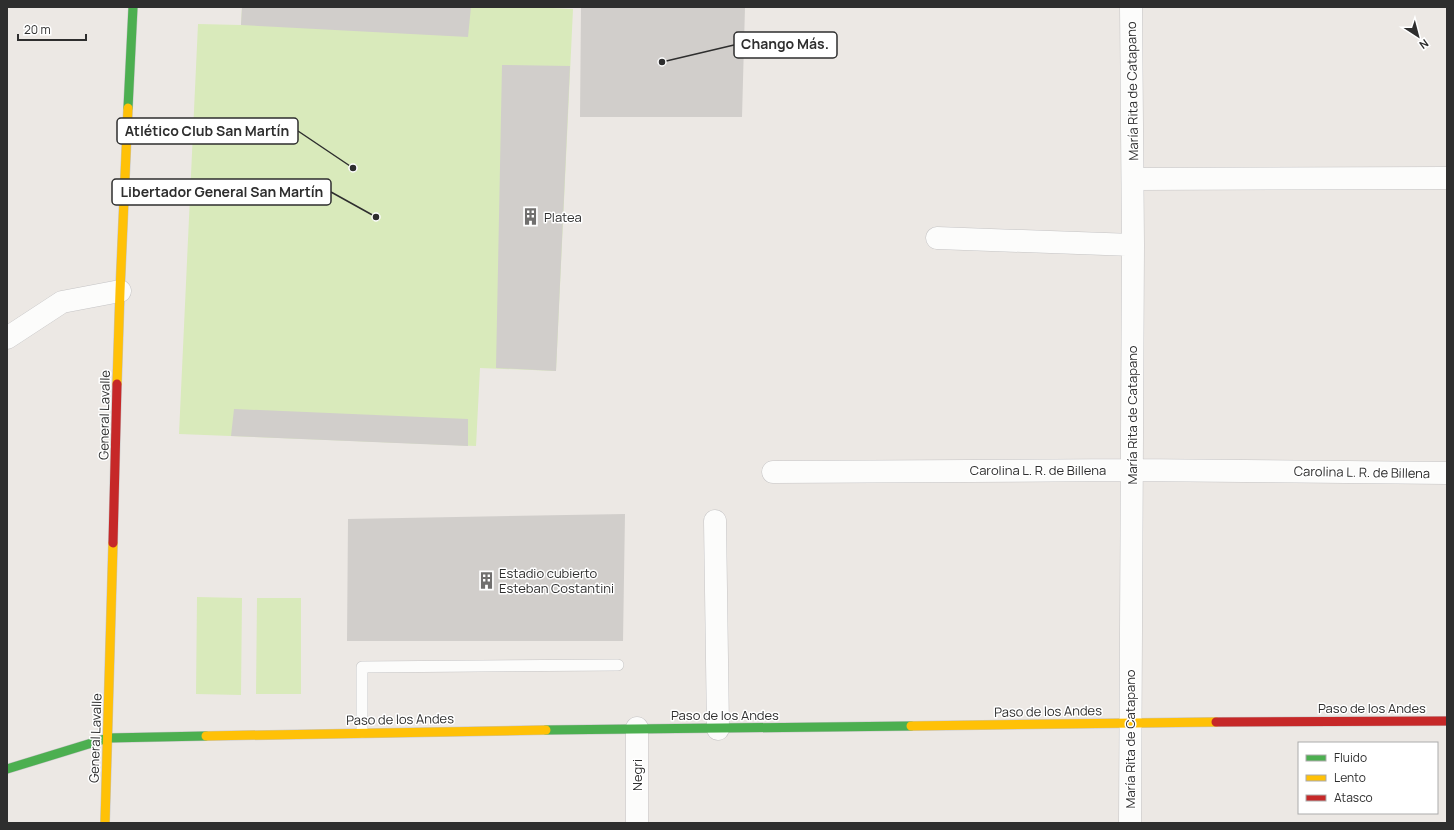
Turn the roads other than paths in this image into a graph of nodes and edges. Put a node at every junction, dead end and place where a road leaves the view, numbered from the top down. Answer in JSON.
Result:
{"nodes":[{"id":1,"x":132,"y":7,"type":"edge"},
{"id":2,"x":1131,"y":7,"type":"edge"},
{"id":3,"x":1447,"y":178,"type":"edge"},
{"id":4,"x":1133,"y":179,"type":"junction"},
{"id":5,"x":937,"y":238,"type":"dead end"},
{"id":6,"x":1133,"y":245,"type":"junction"},
{"id":7,"x":120,"y":291,"type":"junction"},
{"id":8,"x":7,"y":338,"type":"edge"},
{"id":9,"x":1132,"y":470,"type":"junction"},
{"id":10,"x":773,"y":472,"type":"dead end"},
{"id":11,"x":1447,"y":473,"type":"edge"},
{"id":12,"x":715,"y":521,"type":"dead end"},
{"id":13,"x":618,"y":665,"type":"dead end"},
{"id":14,"x":1447,"y":721,"type":"edge"},
{"id":15,"x":1130,"y":723,"type":"junction"},
{"id":16,"x":637,"y":728,"type":"junction"},
{"id":17,"x":718,"y":729,"type":"junction"},
{"id":18,"x":362,"y":732,"type":"junction"},
{"id":19,"x":108,"y":738,"type":"junction"},
{"id":20,"x":7,"y":770,"type":"edge"},
{"id":21,"x":105,"y":823,"type":"edge"},
{"id":22,"x":637,"y":823,"type":"edge"},
{"id":23,"x":1130,"y":823,"type":"edge"}],
"edges":[{"from":1,"to":7,"type":"street","name":"General Lavalle"},
{"from":2,"to":4,"type":"street","name":"María Rita de Catapano"},
{"from":3,"to":4,"type":"street"},
{"from":4,"to":6,"type":"street","name":"María Rita de Catapano"},
{"from":5,"to":6,"type":"street"},
{"from":6,"to":9,"type":"street","name":"María Rita de Catapano"},
{"from":7,"to":8,"type":"street"},
{"from":7,"to":19,"type":"street","name":"General Lavalle"},
{"from":9,"to":10,"type":"street","name":"Carolina L. R. de Billena"},
{"from":9,"to":11,"type":"street","name":"Carolina L. R. de Billena"},
{"from":9,"to":15,"type":"street","name":"María Rita de Catapano"},
{"from":12,"to":17,"type":"street"},
{"from":13,"to":18,"type":"lane"},
{"from":14,"to":15,"type":"street","name":"Paso de los Andes"},
{"from":15,"to":17,"type":"street","name":"Paso de los Andes"},
{"from":15,"to":23,"type":"street","name":"María Rita de Catapano"},
{"from":16,"to":17,"type":"street","name":"Paso de los Andes"},
{"from":16,"to":18,"type":"street","name":"Paso de los Andes"},
{"from":16,"to":22,"type":"street","name":"Negri"},
{"from":18,"to":19,"type":"street","name":"Paso de los Andes"},
{"from":19,"to":20,"type":"street","name":"Paso de los Andes"},
{"from":19,"to":21,"type":"street","name":"General Lavalle"}]}
